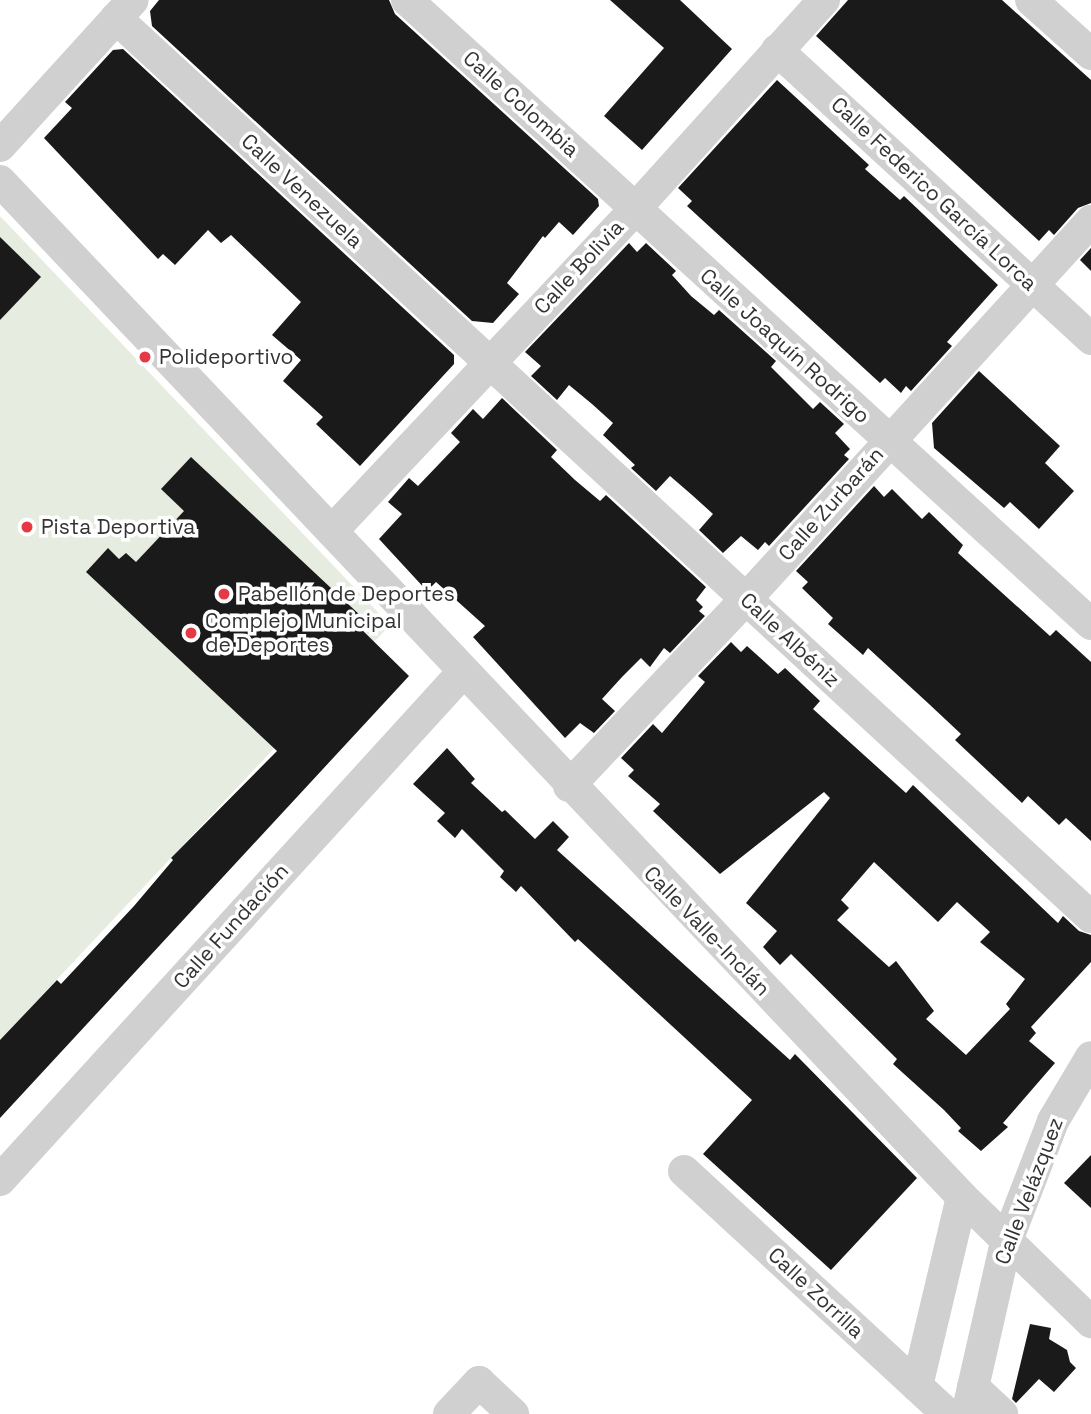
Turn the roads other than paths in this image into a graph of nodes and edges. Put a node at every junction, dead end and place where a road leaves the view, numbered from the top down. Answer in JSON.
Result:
{"nodes":[{"id":1,"x":407,"y":0,"type":"edge"},
{"id":2,"x":824,"y":0,"type":"edge"},
{"id":3,"x":1031,"y":0,"type":"edge"},
{"id":4,"x":125,"y":9,"type":"edge"},
{"id":5,"x":777,"y":50,"type":"junction"},
{"id":6,"x":1091,"y":54,"type":"edge"},
{"id":7,"x":0,"y":146,"type":"edge"},
{"id":8,"x":0,"y":181,"type":"edge"},
{"id":9,"x":635,"y":209,"type":"junction"},
{"id":10,"x":1091,"y":221,"type":"edge"},
{"id":11,"x":1033,"y":285,"type":"junction"},
{"id":12,"x":1091,"y":339,"type":"edge"},
{"id":13,"x":488,"y":364,"type":"junction"},
{"id":14,"x":890,"y":440,"type":"junction"},
{"id":15,"x":332,"y":531,"type":"junction"},
{"id":16,"x":746,"y":599,"type":"junction"},
{"id":17,"x":1091,"y":624,"type":"edge"},
{"id":18,"x":463,"y":672,"type":"junction"},
{"id":19,"x":569,"y":786,"type":"junction"},
{"id":20,"x":1091,"y":916,"type":"edge"},
{"id":21,"x":1091,"y":1057,"type":"edge"},
{"id":22,"x":684,"y":1171,"type":"dead end"},
{"id":23,"x":0,"y":1180,"type":"edge"},
{"id":24,"x":962,"y":1197,"type":"junction"},
{"id":25,"x":1006,"y":1242,"type":"junction"},
{"id":26,"x":1091,"y":1322,"type":"edge"},
{"id":27,"x":917,"y":1386,"type":"junction"},
{"id":28,"x":970,"y":1401,"type":"edge"},
{"id":29,"x":449,"y":1414,"type":"edge"},
{"id":30,"x":513,"y":1414,"type":"edge"},
{"id":31,"x":947,"y":1414,"type":"edge"},
{"id":32,"x":1002,"y":1414,"type":"edge"}],
"edges":[{"from":1,"to":9,"type":"street","name":"Calle Colombia"},
{"from":2,"to":5,"type":"street","name":"Calle Bolivia"},
{"from":3,"to":6,"type":"street"},
{"from":4,"to":7,"type":"street"},
{"from":4,"to":13,"type":"street","name":"Calle Venezuela"},
{"from":5,"to":9,"type":"street","name":"Calle Bolivia"},
{"from":5,"to":11,"type":"street","name":"Calle Federico García Lorca"},
{"from":8,"to":15,"type":"street","name":"Calle Valle-Inclán"},
{"from":9,"to":13,"type":"street","name":"Calle Bolivia"},
{"from":9,"to":14,"type":"street","name":"Calle Joaquín Rodrigo"},
{"from":10,"to":11,"type":"street","name":"Calle Zurbarán"},
{"from":11,"to":12,"type":"street","name":"Calle Federico García Lorca"},
{"from":11,"to":14,"type":"street","name":"Calle Zurbarán"},
{"from":13,"to":15,"type":"street","name":"Calle Bolivia"},
{"from":13,"to":16,"type":"street","name":"Calle Albéniz"},
{"from":14,"to":16,"type":"street","name":"Calle Zurbarán"},
{"from":14,"to":17,"type":"street","name":"Calle Joaquín Rodrigo"},
{"from":15,"to":18,"type":"street","name":"Calle Valle-Inclán"},
{"from":16,"to":19,"type":"street","name":"Calle Zurbarán"},
{"from":16,"to":20,"type":"street","name":"Calle Albéniz"},
{"from":18,"to":19,"type":"street","name":"Calle Valle-Inclán"},
{"from":18,"to":23,"type":"street","name":"Calle Fundación"},
{"from":19,"to":24,"type":"street","name":"Calle Valle-Inclán"},
{"from":21,"to":25,"type":"street","name":"Calle Velázquez"},
{"from":22,"to":27,"type":"street","name":"Calle Zorrilla"},
{"from":24,"to":25,"type":"street","name":"Calle Valle-Inclán"},
{"from":24,"to":27,"type":"street"},
{"from":25,"to":26,"type":"street","name":"Calle Valle-Inclán"},
{"from":25,"to":28,"type":"street","name":"Calle Velázquez"},
{"from":27,"to":31,"type":"street","name":"Calle Zorrilla"},
{"from":28,"to":32,"type":"street"},
{"from":29,"to":30,"type":"street"}]}
